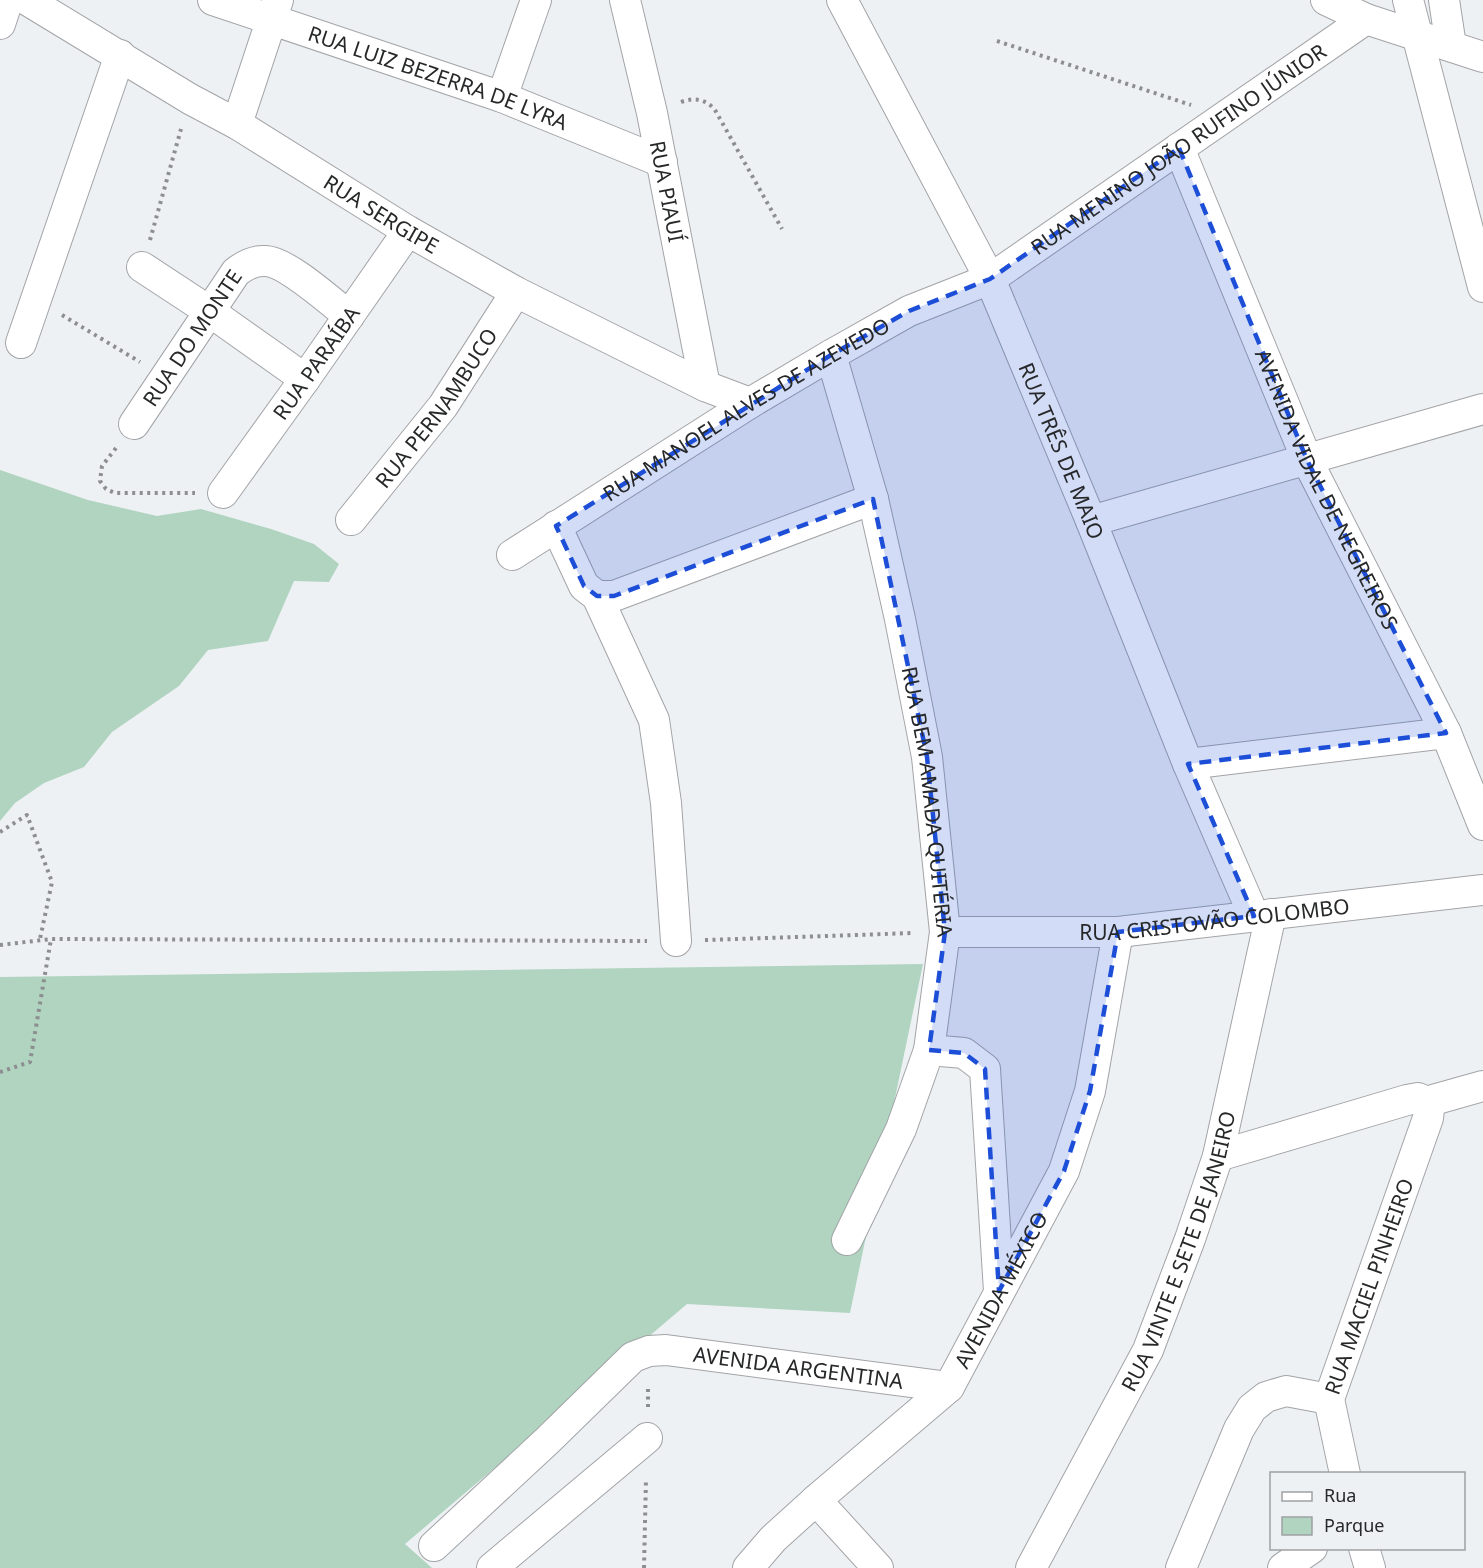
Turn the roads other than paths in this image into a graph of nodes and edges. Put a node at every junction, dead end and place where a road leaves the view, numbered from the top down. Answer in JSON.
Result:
{"nodes":[{"id":1,"x":8,"y":0,"type":"edge"},
{"id":2,"x":27,"y":0,"type":"edge"},
{"id":3,"x":213,"y":0,"type":"edge"},
{"id":4,"x":536,"y":0,"type":"edge"},
{"id":5,"x":625,"y":0,"type":"edge"},
{"id":6,"x":842,"y":0,"type":"edge"},
{"id":7,"x":1326,"y":0,"type":"edge"},
{"id":8,"x":1408,"y":0,"type":"edge"},
{"id":9,"x":1444,"y":0,"type":"edge"},
{"id":10,"x":275,"y":9,"type":"edge"},
{"id":11,"x":1366,"y":19,"type":"junction"},
{"id":12,"x":0,"y":24,"type":"edge"},
{"id":13,"x":1417,"y":34,"type":"junction"},
{"id":14,"x":1451,"y":46,"type":"junction"},
{"id":15,"x":120,"y":55,"type":"junction"},
{"id":16,"x":1483,"y":57,"type":"edge"},
{"id":17,"x":502,"y":97,"type":"junction"},
{"id":18,"x":237,"y":124,"type":"junction"},
{"id":19,"x":1179,"y":148,"type":"junction"},
{"id":20,"x":662,"y":162,"type":"junction"},
{"id":21,"x":408,"y":231,"type":"junction"},
{"id":22,"x":142,"y":267,"type":"road end"},
{"id":23,"x":990,"y":279,"type":"junction"},
{"id":24,"x":1483,"y":287,"type":"edge"},
{"id":25,"x":516,"y":292,"type":"junction"},
{"id":26,"x":209,"y":311,"type":"junction"},
{"id":27,"x":349,"y":316,"type":"junction"},
{"id":28,"x":21,"y":343,"type":"dead end"},
{"id":29,"x":831,"y":355,"type":"junction"},
{"id":30,"x":305,"y":379,"type":"junction"},
{"id":31,"x":705,"y":386,"type":"junction"},
{"id":32,"x":750,"y":404,"type":"junction"},
{"id":33,"x":1483,"y":409,"type":"edge"},
{"id":34,"x":134,"y":424,"type":"road end"},
{"id":35,"x":1307,"y":460,"type":"junction"},
{"id":36,"x":223,"y":493,"type":"road end"},
{"id":37,"x":873,"y":499,"type":"junction"},
{"id":38,"x":351,"y":520,"type":"dead end"},
{"id":39,"x":1091,"y":521,"type":"junction"},
{"id":40,"x":556,"y":526,"type":"junction"},
{"id":41,"x":512,"y":555,"type":"dead end"},
{"id":42,"x":597,"y":596,"type":"junction"},
{"id":43,"x":1446,"y":733,"type":"junction"},
{"id":44,"x":1188,"y":764,"type":"junction"},
{"id":45,"x":1483,"y":825,"type":"edge"},
{"id":46,"x":1483,"y":890,"type":"edge"},
{"id":47,"x":1263,"y":915,"type":"junction"},
{"id":48,"x":945,"y":932,"type":"junction"},
{"id":49,"x":1119,"y":932,"type":"junction"},
{"id":50,"x":676,"y":941,"type":"road end"},
{"id":51,"x":929,"y":1050,"type":"junction"},
{"id":52,"x":1483,"y":1086,"type":"edge"},
{"id":53,"x":1426,"y":1102,"type":"junction"},
{"id":54,"x":1218,"y":1156,"type":"junction"},
{"id":55,"x":847,"y":1240,"type":"dead end"},
{"id":56,"x":999,"y":1291,"type":"junction"},
{"id":57,"x":949,"y":1387,"type":"junction"},
{"id":58,"x":1329,"y":1399,"type":"junction"},
{"id":59,"x":647,"y":1438,"type":"dead end"},
{"id":60,"x":1345,"y":1472,"type":"edge"},
{"id":61,"x":816,"y":1500,"type":"junction"},
{"id":62,"x":435,"y":1546,"type":"dead end"},
{"id":63,"x":1309,"y":1550,"type":"edge"},
{"id":64,"x":1365,"y":1550,"type":"edge"},
{"id":65,"x":492,"y":1568,"type":"edge"},
{"id":66,"x":747,"y":1568,"type":"edge"},
{"id":67,"x":878,"y":1568,"type":"edge"},
{"id":68,"x":1031,"y":1568,"type":"edge"},
{"id":69,"x":1181,"y":1568,"type":"edge"},
{"id":70,"x":1283,"y":1568,"type":"edge"},
{"id":71,"x":1370,"y":1568,"type":"edge"}],
"edges":[{"from":1,"to":12,"type":"street"},
{"from":2,"to":15,"type":"street","name":"RUA SERGIPE"},
{"from":3,"to":10,"type":"street","name":"RUA LUIZ BEZERRA DE LYRA"},
{"from":4,"to":17,"type":"street"},
{"from":5,"to":20,"type":"street","name":"RUA PIAUÍ"},
{"from":6,"to":23,"type":"street","name":"RUA TRÊS DE MAIO"},
{"from":7,"to":11,"type":"street"},
{"from":8,"to":13,"type":"street"},
{"from":9,"to":14,"type":"street"},
{"from":10,"to":17,"type":"street","name":"RUA LUIZ BEZERRA DE LYRA"},
{"from":10,"to":18,"type":"street"},
{"from":11,"to":13,"type":"street"},
{"from":11,"to":19,"type":"street","name":"RUA MENINO JOÃO RUFINO JÚNIOR"},
{"from":13,"to":14,"type":"street"},
{"from":13,"to":24,"type":"street"},
{"from":14,"to":16,"type":"street"},
{"from":15,"to":18,"type":"street","name":"RUA SERGIPE"},
{"from":15,"to":28,"type":"street"},
{"from":17,"to":20,"type":"street","name":"RUA LUIZ BEZERRA DE LYRA"},
{"from":18,"to":21,"type":"street","name":"RUA SERGIPE"},
{"from":19,"to":23,"type":"street","name":"RUA MENINO JOÃO RUFINO JÚNIOR"},
{"from":19,"to":35,"type":"street","name":"AVENIDA VIDAL DE NEGREIROS"},
{"from":20,"to":31,"type":"street","name":"RUA PIAUÍ"},
{"from":21,"to":25,"type":"street","name":"RUA SERGIPE"},
{"from":21,"to":27,"type":"street","name":"RUA PARAÍBA"},
{"from":22,"to":26,"type":"street"},
{"from":23,"to":29,"type":"street","name":"RUA MANOEL ALVES DE AZEVEDO"},
{"from":23,"to":39,"type":"street","name":"RUA TRÊS DE MAIO"},
{"from":25,"to":31,"type":"street","name":"RUA SERGIPE"},
{"from":25,"to":38,"type":"street","name":"RUA PERNAMBUCO"},
{"from":26,"to":27,"type":"street","name":"RUA DO MONTE"},
{"from":26,"to":30,"type":"street"},
{"from":26,"to":34,"type":"street","name":"RUA DO MONTE"},
{"from":27,"to":30,"type":"street","name":"RUA PARAÍBA"},
{"from":29,"to":32,"type":"street","name":"RUA MANOEL ALVES DE AZEVEDO"},
{"from":29,"to":37,"type":"street","name":"RUA BEM AMADA QUITÉRIA"},
{"from":30,"to":36,"type":"street","name":"RUA PARAÍBA"},
{"from":31,"to":32,"type":"street","name":"RUA SERGIPE"},
{"from":32,"to":40,"type":"street","name":"RUA MANOEL ALVES DE AZEVEDO"},
{"from":33,"to":35,"type":"street"},
{"from":35,"to":39,"type":"street"},
{"from":35,"to":43,"type":"street","name":"AVENIDA VIDAL DE NEGREIROS"},
{"from":37,"to":42,"type":"street"},
{"from":37,"to":48,"type":"street","name":"RUA BEM AMADA QUITÉRIA"},
{"from":39,"to":44,"type":"street","name":"RUA TRÊS DE MAIO"},
{"from":40,"to":41,"type":"street","name":"RUA MANOEL ALVES DE AZEVEDO"},
{"from":40,"to":42,"type":"street"},
{"from":42,"to":50,"type":"street"},
{"from":43,"to":44,"type":"street"},
{"from":43,"to":45,"type":"street","name":"AVENIDA VIDAL DE NEGREIROS"},
{"from":44,"to":47,"type":"street","name":"RUA TRÊS DE MAIO"},
{"from":46,"to":47,"type":"street","name":"RUA CRISTOVÃO COLOMBO"},
{"from":47,"to":49,"type":"street","name":"RUA CRISTOVÃO COLOMBO"},
{"from":47,"to":54,"type":"street","name":"RUA VINTE E SETE DE JANEIRO"},
{"from":48,"to":49,"type":"street","name":"RUA CRISTOVÃO COLOMBO"},
{"from":48,"to":51,"type":"street","name":"RUA BEM AMADA QUITÉRIA"},
{"from":49,"to":56,"type":"street","name":"AVENIDA MÉXICO"},
{"from":51,"to":55,"type":"street","name":"RUA BEM AMADA QUITÉRIA"},
{"from":51,"to":56,"type":"street"},
{"from":52,"to":53,"type":"street"},
{"from":53,"to":54,"type":"street"},
{"from":53,"to":58,"type":"street","name":"RUA MACIEL PINHEIRO"},
{"from":54,"to":68,"type":"street","name":"RUA VINTE E SETE DE JANEIRO"},
{"from":56,"to":57,"type":"street","name":"AVENIDA MÉXICO"},
{"from":57,"to":61,"type":"street","name":"AVENIDA MÉXICO"},
{"from":57,"to":62,"type":"street","name":"AVENIDA ARGENTINA"},
{"from":58,"to":60,"type":"street","name":"RUA MACIEL PINHEIRO"},
{"from":58,"to":69,"type":"street"},
{"from":59,"to":65,"type":"street"},
{"from":61,"to":66,"type":"street","name":"AVENIDA MÉXICO"},
{"from":61,"to":67,"type":"street"},
{"from":63,"to":70,"type":"street"},
{"from":64,"to":71,"type":"street"}]}
